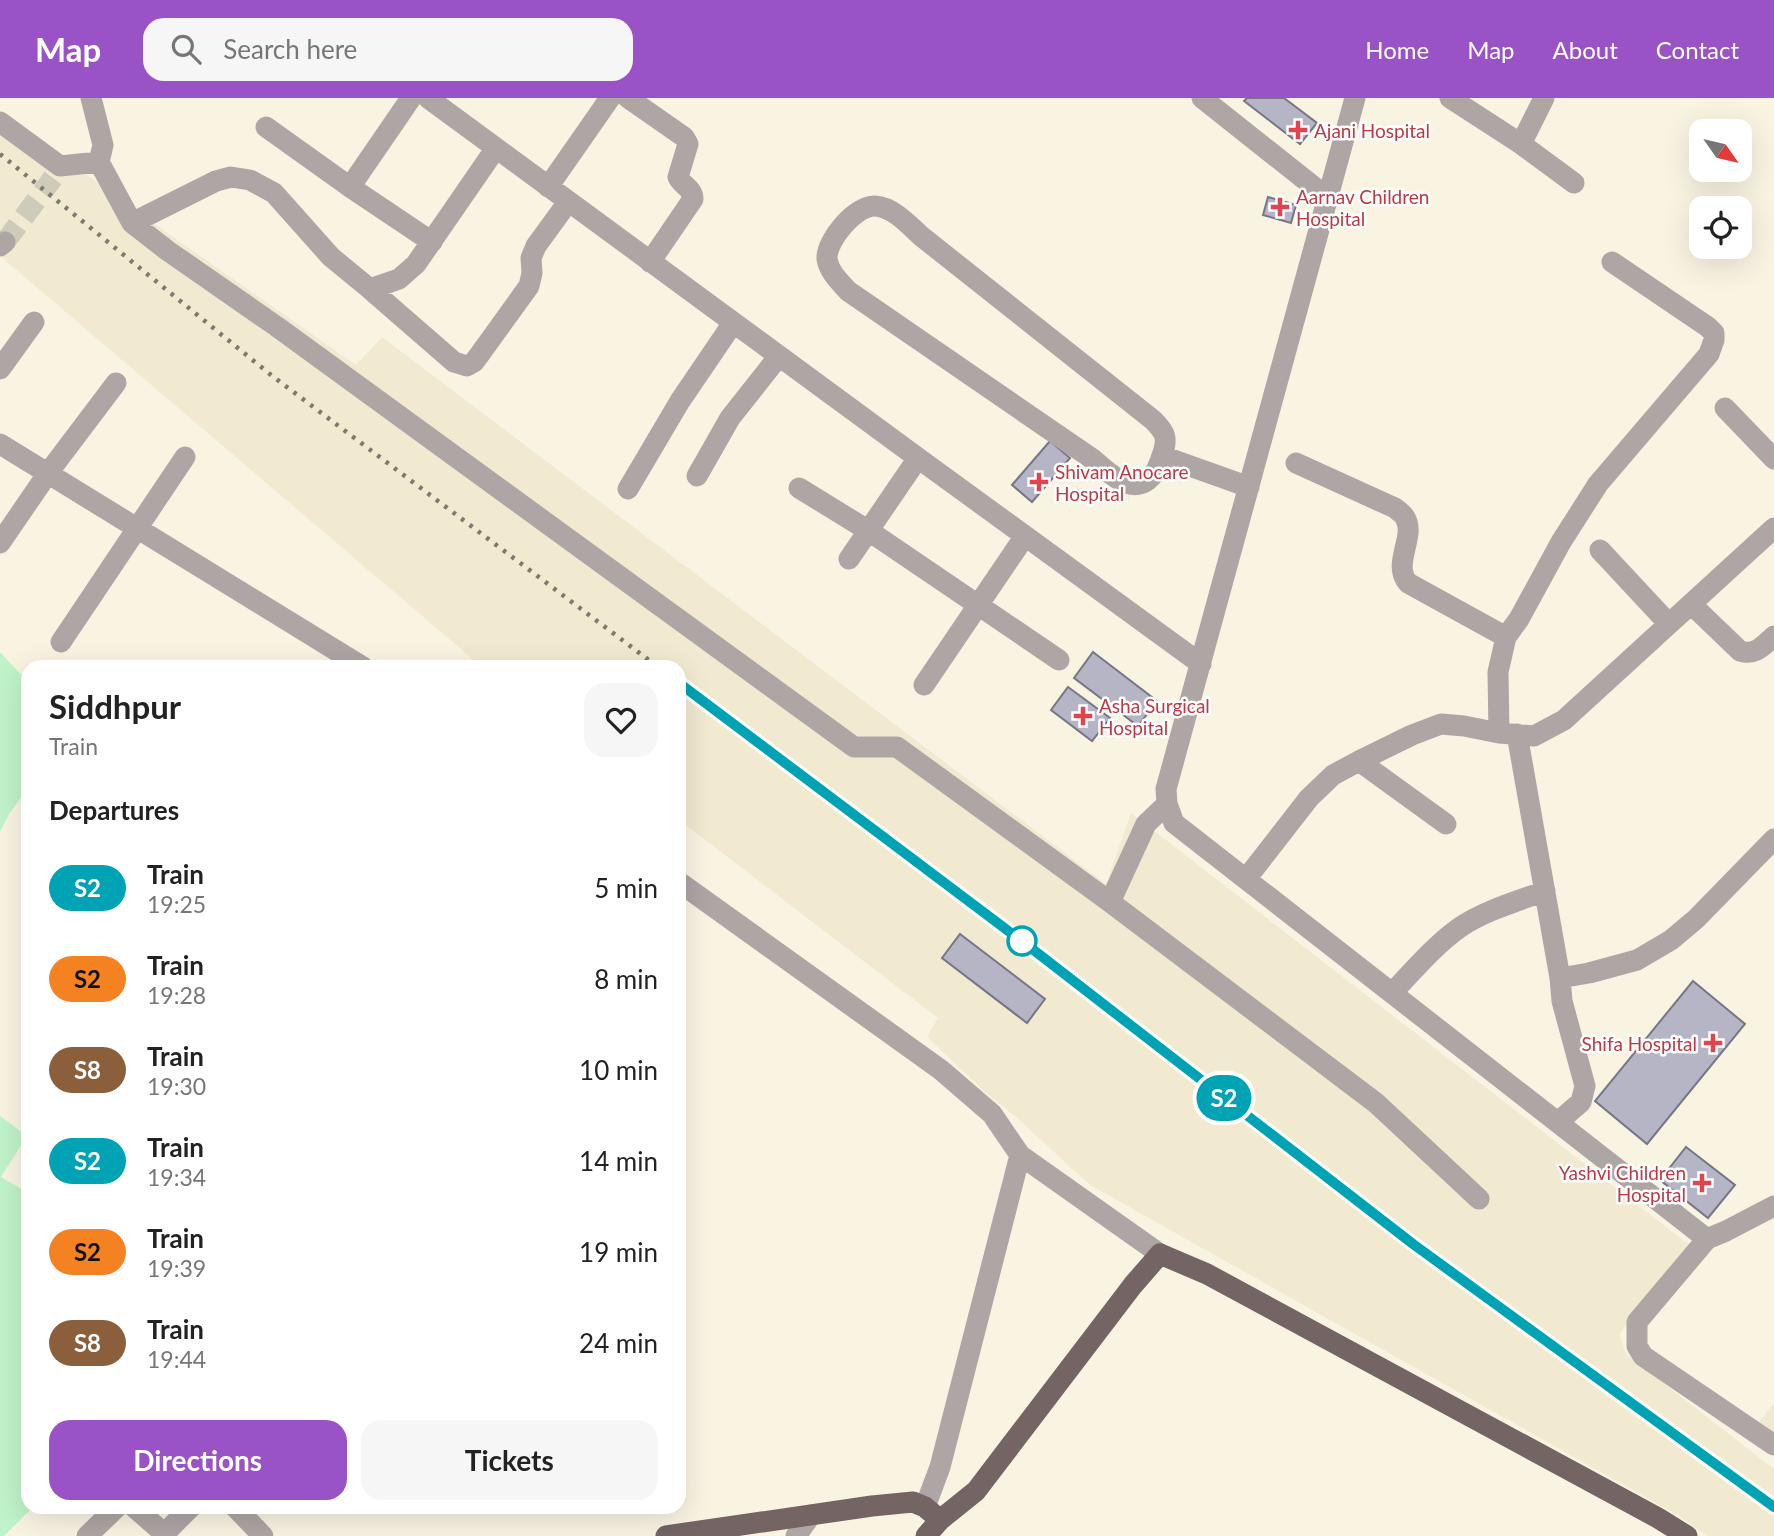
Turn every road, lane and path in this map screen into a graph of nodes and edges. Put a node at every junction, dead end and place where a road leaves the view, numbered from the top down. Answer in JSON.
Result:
{"nodes":[{"id":1,"x":90,"y":98,"type":"edge"},
{"id":2,"x":411,"y":98,"type":"edge"},
{"id":3,"x":428,"y":98,"type":"edge"},
{"id":4,"x":1202,"y":98,"type":"edge"},
{"id":5,"x":1355,"y":98,"type":"edge"},
{"id":6,"x":1450,"y":98,"type":"edge"},
{"id":7,"x":1544,"y":98,"type":"edge"},
{"id":8,"x":612,"y":99,"type":"edge"},
{"id":9,"x":0,"y":122,"type":"edge"},
{"id":10,"x":266,"y":127,"type":"dead end"},
{"id":11,"x":1521,"y":144,"type":"junction"},
{"id":12,"x":496,"y":148,"type":"junction"},
{"id":13,"x":99,"y":162,"type":"junction"},
{"id":14,"x":1574,"y":183,"type":"dead end"},
{"id":15,"x":350,"y":187,"type":"junction"},
{"id":16,"x":548,"y":187,"type":"junction"},
{"id":17,"x":1328,"y":198,"type":"junction"},
{"id":18,"x":568,"y":202,"type":"junction"},
{"id":19,"x":132,"y":223,"type":"junction"},
{"id":20,"x":432,"y":242,"type":"junction"},
{"id":21,"x":650,"y":262,"type":"junction"},
{"id":22,"x":1612,"y":262,"type":"dead end"},
{"id":23,"x":370,"y":289,"type":"junction"},
{"id":24,"x":34,"y":322,"type":"dead end"},
{"id":25,"x":733,"y":323,"type":"junction"},
{"id":26,"x":779,"y":356,"type":"junction"},
{"id":27,"x":0,"y":369,"type":"edge"},
{"id":28,"x":116,"y":383,"type":"dead end"},
{"id":29,"x":1725,"y":408,"type":"dead end"},
{"id":30,"x":0,"y":444,"type":"edge"},
{"id":31,"x":1162,"y":456,"type":"junction"},
{"id":32,"x":185,"y":457,"type":"dead end"},
{"id":33,"x":918,"y":458,"type":"junction"},
{"id":34,"x":1774,"y":459,"type":"edge"},
{"id":35,"x":1296,"y":463,"type":"dead end"},
{"id":36,"x":48,"y":473,"type":"junction"},
{"id":37,"x":698,"y":476,"type":"dead end"},
{"id":38,"x":1249,"y":487,"type":"junction"},
{"id":39,"x":799,"y":488,"type":"dead end"},
{"id":40,"x":628,"y":489,"type":"dead end"},
{"id":41,"x":137,"y":528,"type":"junction"},
{"id":42,"x":1774,"y":528,"type":"edge"},
{"id":43,"x":869,"y":531,"type":"junction"},
{"id":44,"x":1025,"y":536,"type":"junction"},
{"id":45,"x":0,"y":543,"type":"edge"},
{"id":46,"x":1600,"y":550,"type":"dead end"},
{"id":47,"x":849,"y":559,"type":"dead end"},
{"id":48,"x":979,"y":604,"type":"junction"},
{"id":49,"x":1691,"y":604,"type":"junction"},
{"id":50,"x":1669,"y":624,"type":"junction"},
{"id":51,"x":1774,"y":636,"type":"edge"},
{"id":52,"x":1506,"y":637,"type":"junction"},
{"id":53,"x":61,"y":642,"type":"dead end"},
{"id":54,"x":352,"y":660,"type":"edge"},
{"id":55,"x":1059,"y":660,"type":"dead end"},
{"id":56,"x":1201,"y":664,"type":"junction"},
{"id":57,"x":924,"y":685,"type":"dead end"},
{"id":58,"x":1508,"y":734,"type":"junction"},
{"id":59,"x":1359,"y":761,"type":"junction"},
{"id":60,"x":1167,"y":804,"type":"junction"},
{"id":61,"x":1446,"y":824,"type":"dead end"},
{"id":62,"x":1774,"y":839,"type":"edge"},
{"id":63,"x":1246,"y":879,"type":"junction"},
{"id":64,"x":686,"y":887,"type":"edge"},
{"id":65,"x":1545,"y":891,"type":"junction"},
{"id":66,"x":1110,"y":902,"type":"junction"},
{"id":67,"x":1560,"y":978,"type":"junction"},
{"id":68,"x":1392,"y":993,"type":"junction"},
{"id":69,"x":1558,"y":1122,"type":"junction"},
{"id":70,"x":1020,"y":1154,"type":"junction"},
{"id":71,"x":1479,"y":1199,"type":"dead end"},
{"id":72,"x":1774,"y":1206,"type":"edge"},
{"id":73,"x":1707,"y":1239,"type":"junction"},
{"id":74,"x":1160,"y":1254,"type":"junction"},
{"id":75,"x":1774,"y":1445,"type":"edge"},
{"id":76,"x":110,"y":1514,"type":"edge"},
{"id":77,"x":142,"y":1514,"type":"edge"},
{"id":78,"x":185,"y":1514,"type":"edge"},
{"id":79,"x":242,"y":1514,"type":"edge"},
{"id":80,"x":811,"y":1515,"type":"junction"},
{"id":81,"x":931,"y":1521,"type":"edge"},
{"id":82,"x":706,"y":1533,"type":"edge"},
{"id":83,"x":166,"y":1535,"type":"edge"},
{"id":84,"x":87,"y":1536,"type":"edge"},
{"id":85,"x":263,"y":1536,"type":"edge"},
{"id":86,"x":666,"y":1536,"type":"edge"},
{"id":87,"x":796,"y":1536,"type":"edge"},
{"id":88,"x":1687,"y":1536,"type":"edge"}],
"edges":[{"from":1,"to":13,"type":"street"},
{"from":2,"to":15,"type":"street"},
{"from":3,"to":12,"type":"street"},
{"from":4,"to":17,"type":"street"},
{"from":5,"to":17,"type":"street"},
{"from":6,"to":11,"type":"street"},
{"from":7,"to":11,"type":"street"},
{"from":8,"to":16,"type":"street"},
{"from":8,"to":21,"type":"street"},
{"from":9,"to":13,"type":"street"},
{"from":10,"to":15,"type":"street"},
{"from":11,"to":14,"type":"street"},
{"from":12,"to":16,"type":"street"},
{"from":12,"to":20,"type":"street"},
{"from":13,"to":19,"type":"street"},
{"from":15,"to":20,"type":"street"},
{"from":16,"to":18,"type":"street"},
{"from":17,"to":38,"type":"street"},
{"from":18,"to":21,"type":"street"},
{"from":18,"to":23,"type":"street"},
{"from":19,"to":23,"type":"street"},
{"from":19,"to":66,"type":"street"},
{"from":20,"to":23,"type":"street"},
{"from":21,"to":25,"type":"street"},
{"from":22,"to":52,"type":"street"},
{"from":24,"to":27,"type":"street"},
{"from":25,"to":26,"type":"street"},
{"from":25,"to":40,"type":"street"},
{"from":26,"to":33,"type":"street"},
{"from":26,"to":37,"type":"street"},
{"from":28,"to":36,"type":"street"},
{"from":29,"to":34,"type":"street"},
{"from":30,"to":36,"type":"street"},
{"from":31,"to":31,"type":"street"},
{"from":31,"to":38,"type":"street"},
{"from":32,"to":41,"type":"street"},
{"from":33,"to":43,"type":"street"},
{"from":33,"to":44,"type":"street"},
{"from":35,"to":52,"type":"street"},
{"from":36,"to":41,"type":"street"},
{"from":36,"to":45,"type":"street"},
{"from":38,"to":56,"type":"street"},
{"from":39,"to":43,"type":"street"},
{"from":41,"to":53,"type":"street"},
{"from":41,"to":54,"type":"street"},
{"from":42,"to":49,"type":"street"},
{"from":43,"to":47,"type":"street"},
{"from":43,"to":48,"type":"street"},
{"from":44,"to":48,"type":"street"},
{"from":44,"to":56,"type":"street"},
{"from":46,"to":50,"type":"street"},
{"from":48,"to":55,"type":"street"},
{"from":48,"to":57,"type":"street"},
{"from":49,"to":50,"type":"street"},
{"from":49,"to":51,"type":"street"},
{"from":50,"to":58,"type":"street"},
{"from":52,"to":58,"type":"street"},
{"from":56,"to":60,"type":"street"},
{"from":58,"to":59,"type":"street"},
{"from":58,"to":65,"type":"street"},
{"from":59,"to":61,"type":"street"},
{"from":59,"to":63,"type":"street"},
{"from":60,"to":63,"type":"street"},
{"from":60,"to":66,"type":"street"},
{"from":62,"to":67,"type":"street"},
{"from":63,"to":68,"type":"street"},
{"from":64,"to":70,"type":"street"},
{"from":65,"to":67,"type":"street"},
{"from":65,"to":68,"type":"street"},
{"from":66,"to":71,"type":"street"},
{"from":67,"to":69,"type":"street"},
{"from":68,"to":69,"type":"street"},
{"from":69,"to":73,"type":"street"},
{"from":70,"to":74,"type":"street"},
{"from":70,"to":81,"type":"street"},
{"from":72,"to":73,"type":"street"},
{"from":73,"to":75,"type":"street"},
{"from":74,"to":81,"type":"main road"},
{"from":74,"to":88,"type":"main road"},
{"from":76,"to":84,"type":"street"},
{"from":77,"to":83,"type":"street"},
{"from":78,"to":83,"type":"street"},
{"from":79,"to":85,"type":"street"},
{"from":80,"to":81,"type":"main road"},
{"from":80,"to":82,"type":"main road"},
{"from":80,"to":87,"type":"street"},
{"from":82,"to":86,"type":"main road"}]}
